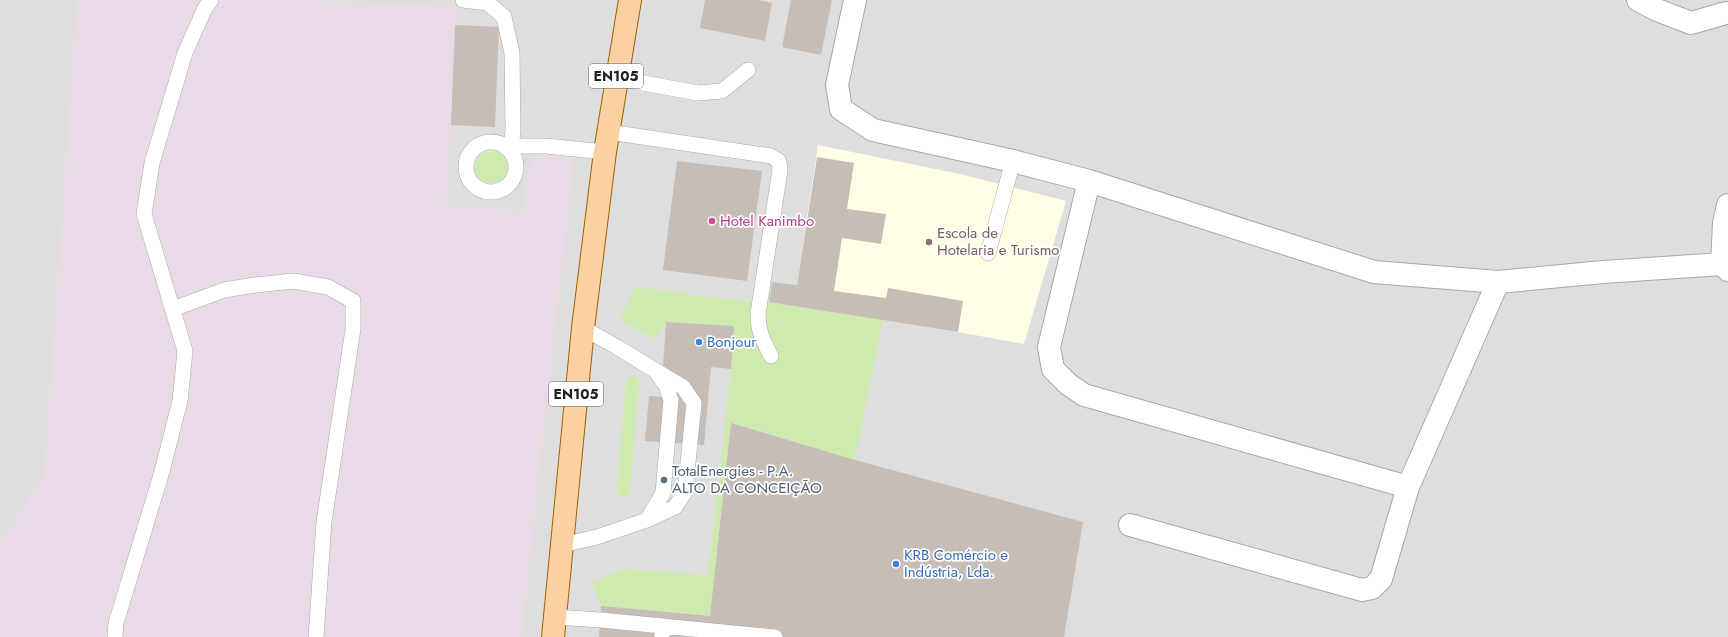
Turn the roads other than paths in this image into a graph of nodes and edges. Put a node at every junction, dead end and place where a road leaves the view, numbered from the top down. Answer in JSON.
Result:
{"nodes":[{"id":1,"x":211,"y":0,"type":"edge"},
{"id":2,"x":463,"y":0,"type":"edge"},
{"id":3,"x":630,"y":0,"type":"edge"},
{"id":4,"x":855,"y":0,"type":"edge"},
{"id":5,"x":1638,"y":0,"type":"edge"},
{"id":6,"x":1725,"y":9,"type":"edge"},
{"id":7,"x":748,"y":70,"type":"dead end"},
{"id":8,"x":616,"y":78,"type":"junction"},
{"id":9,"x":607,"y":142,"type":"junction"},
{"id":10,"x":1014,"y":161,"type":"junction"},
{"id":11,"x":1089,"y":181,"type":"junction"},
{"id":12,"x":1728,"y":205,"type":"edge"},
{"id":13,"x":988,"y":253,"type":"dead end"},
{"id":14,"x":1725,"y":267,"type":"edge"},
{"id":15,"x":1498,"y":282,"type":"junction"},
{"id":16,"x":173,"y":309,"type":"junction"},
{"id":17,"x":583,"y":328,"type":"junction"},
{"id":18,"x":771,"y":356,"type":"dead end"},
{"id":19,"x":656,"y":371,"type":"junction"},
{"id":20,"x":1408,"y":487,"type":"junction"},
{"id":21,"x":647,"y":520,"type":"junction"},
{"id":22,"x":1130,"y":525,"type":"dead end"},
{"id":23,"x":562,"y":545,"type":"junction"},
{"id":24,"x":554,"y":627,"type":"edge"},
{"id":25,"x":662,"y":632,"type":"edge"},
{"id":26,"x":115,"y":637,"type":"edge"},
{"id":27,"x":316,"y":637,"type":"edge"},
{"id":28,"x":775,"y":637,"type":"edge"}],
"edges":[{"from":1,"to":16,"type":"lane"},
{"from":2,"to":9,"type":"lane"},
{"from":3,"to":8,"type":"main road","number":"EN105"},
{"from":4,"to":10,"type":"street"},
{"from":5,"to":6,"type":"street"},
{"from":7,"to":8,"type":"lane"},
{"from":8,"to":9,"type":"main road","number":"EN105"},
{"from":9,"to":17,"type":"main road","number":"EN105"},
{"from":9,"to":18,"type":"lane"},
{"from":10,"to":11,"type":"street"},
{"from":10,"to":13,"type":"lane"},
{"from":11,"to":15,"type":"street"},
{"from":11,"to":20,"type":"street"},
{"from":12,"to":14,"type":"street"},
{"from":14,"to":15,"type":"street"},
{"from":15,"to":20,"type":"street"},
{"from":16,"to":26,"type":"lane"},
{"from":16,"to":27,"type":"lane"},
{"from":17,"to":19,"type":"lane"},
{"from":17,"to":23,"type":"main road","number":"EN105"},
{"from":19,"to":21,"type":"lane"},
{"from":19,"to":21,"type":"lane"},
{"from":20,"to":22,"type":"street"},
{"from":21,"to":23,"type":"lane"},
{"from":23,"to":24,"type":"main road","number":"EN105"},
{"from":24,"to":25,"type":"lane"},
{"from":25,"to":28,"type":"lane"}]}
